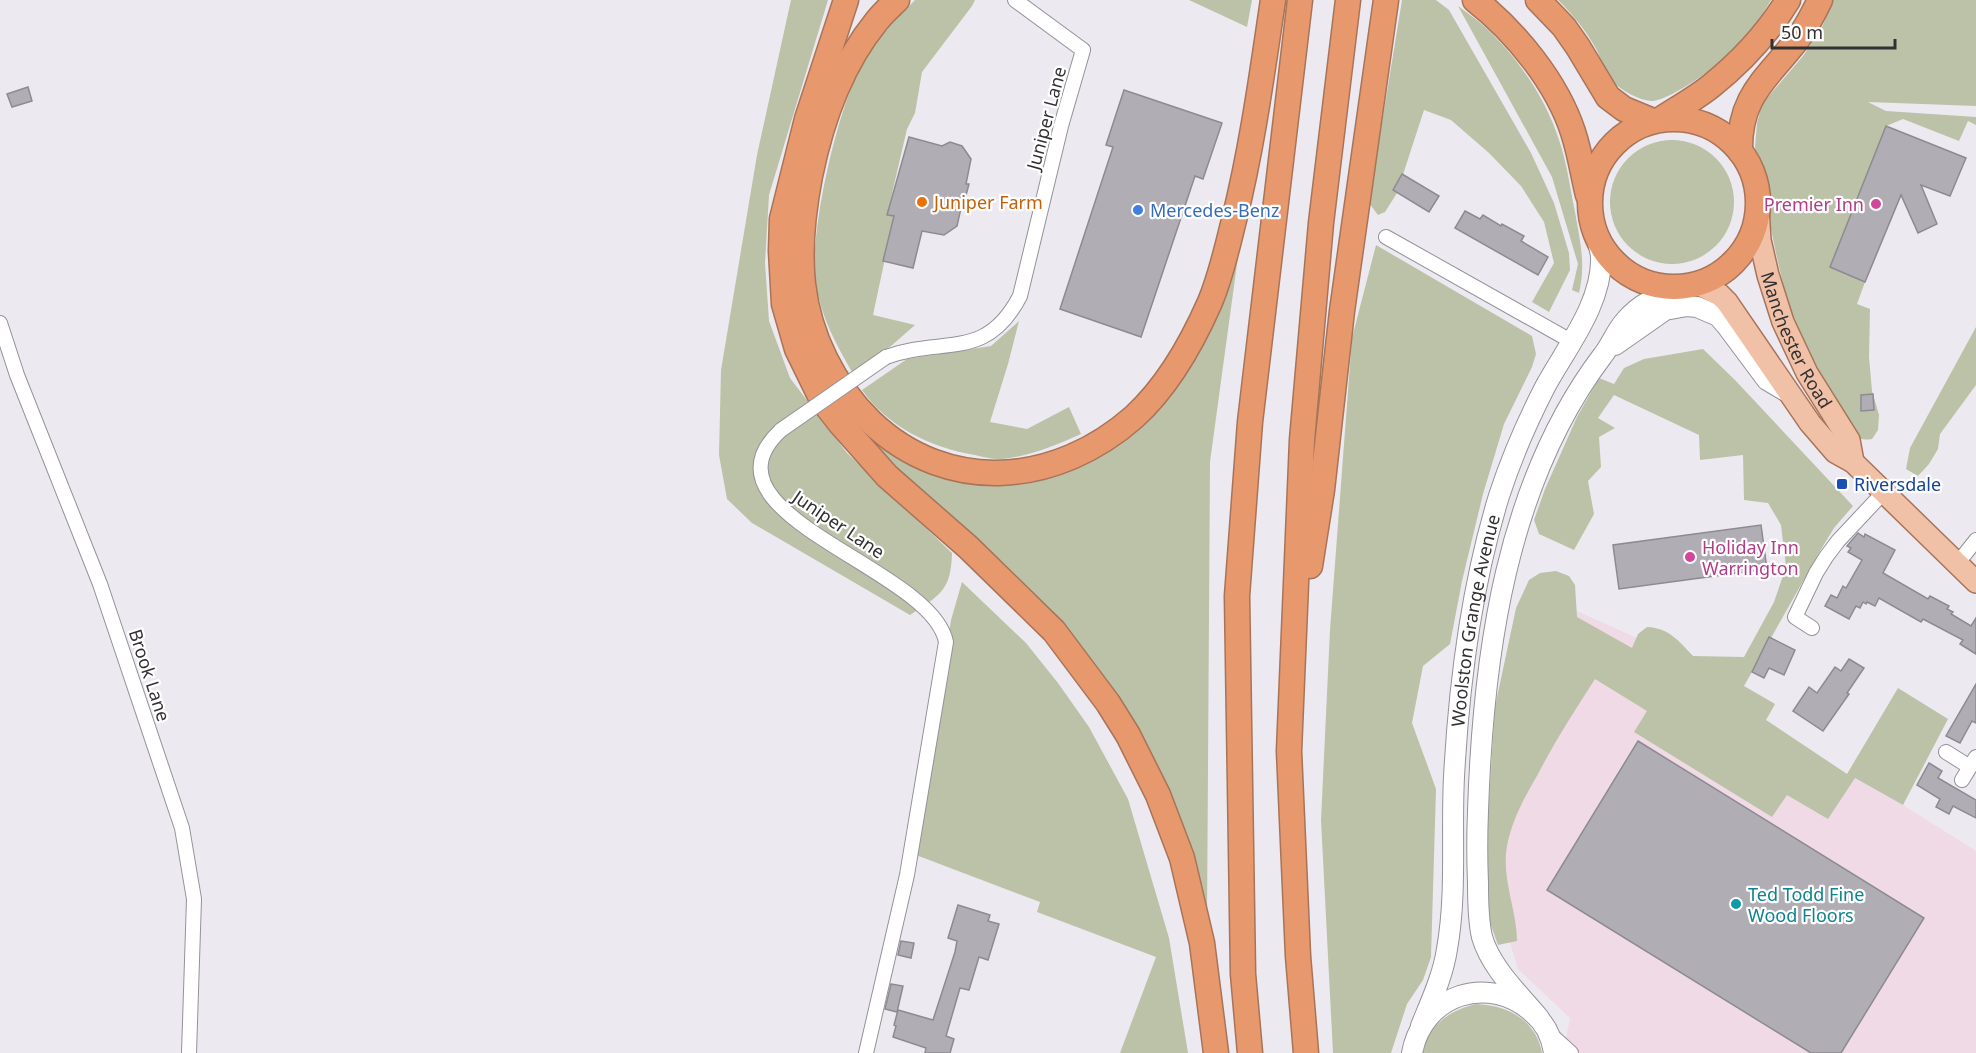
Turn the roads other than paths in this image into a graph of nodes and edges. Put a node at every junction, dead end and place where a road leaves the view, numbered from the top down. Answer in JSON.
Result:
{"nodes":[{"id":1,"x":846,"y":0,"type":"edge"},
{"id":2,"x":1015,"y":0,"type":"edge"},
{"id":3,"x":1273,"y":0,"type":"edge"},
{"id":4,"x":1300,"y":0,"type":"edge"},
{"id":5,"x":1348,"y":0,"type":"edge"},
{"id":6,"x":1386,"y":0,"type":"edge"},
{"id":7,"x":1476,"y":0,"type":"edge"},
{"id":8,"x":1538,"y":0,"type":"edge"},
{"id":9,"x":1788,"y":0,"type":"edge"},
{"id":10,"x":1820,"y":0,"type":"edge"},
{"id":11,"x":894,"y":3,"type":"edge"},
{"id":12,"x":1657,"y":120,"type":"junction"},
{"id":13,"x":1740,"y":150,"type":"junction"},
{"id":14,"x":1590,"y":201,"type":"junction"},
{"id":15,"x":1758,"y":210,"type":"junction"},
{"id":16,"x":1596,"y":234,"type":"junction"},
{"id":17,"x":1386,"y":237,"type":"dead end"},
{"id":18,"x":1690,"y":285,"type":"junction"},
{"id":19,"x":0,"y":323,"type":"edge"},
{"id":20,"x":1571,"y":341,"type":"junction"},
{"id":21,"x":1605,"y":352,"type":"junction"},
{"id":22,"x":1789,"y":393,"type":"junction"},
{"id":23,"x":1853,"y":462,"type":"junction"},
{"id":24,"x":1883,"y":493,"type":"junction"},
{"id":25,"x":1976,"y":540,"type":"edge"},
{"id":26,"x":1957,"y":564,"type":"junction"},
{"id":27,"x":1976,"y":582,"type":"edge"},
{"id":28,"x":1812,"y":628,"type":"dead end"},
{"id":29,"x":1292,"y":672,"type":"junction"},
{"id":30,"x":1946,"y":752,"type":"dead end"},
{"id":31,"x":1973,"y":762,"type":"edge"},
{"id":32,"x":1962,"y":780,"type":"dead end"},
{"id":33,"x":1544,"y":1025,"type":"junction"},
{"id":34,"x":1421,"y":1026,"type":"junction"},
{"id":35,"x":189,"y":1053,"type":"edge"},
{"id":36,"x":866,"y":1053,"type":"edge"},
{"id":37,"x":1216,"y":1053,"type":"edge"},
{"id":38,"x":1250,"y":1053,"type":"edge"},
{"id":39,"x":1306,"y":1053,"type":"edge"},
{"id":40,"x":1412,"y":1053,"type":"edge"},
{"id":41,"x":1554,"y":1053,"type":"edge"},
{"id":42,"x":1571,"y":1053,"type":"edge"}],
"edges":[{"from":1,"to":37,"type":"highway"},
{"from":2,"to":36,"type":"street","name":"Juniper Lane","bridge":true},
{"from":3,"to":11,"type":"highway"},
{"from":4,"to":38,"type":"highway"},
{"from":5,"to":29,"type":"highway"},
{"from":6,"to":29,"type":"highway"},
{"from":7,"to":14,"type":"highway"},
{"from":8,"to":12,"type":"highway"},
{"from":9,"to":12,"type":"highway"},
{"from":10,"to":13,"type":"highway"},
{"from":12,"to":13,"type":"highway"},
{"from":12,"to":14,"type":"highway"},
{"from":13,"to":15,"type":"highway"},
{"from":14,"to":16,"type":"highway"},
{"from":15,"to":18,"type":"highway"},
{"from":15,"to":23,"type":"main road","name":"Manchester Road"},
{"from":16,"to":18,"type":"highway"},
{"from":16,"to":20,"type":"main road","name":"Woolston Grange Avenue"},
{"from":17,"to":20,"type":"street"},
{"from":18,"to":21,"type":"main road","name":"Woolston Grange Avenue"},
{"from":18,"to":22,"type":"main road","name":"Manchester Road"},
{"from":19,"to":35,"type":"street","name":"Brook Lane"},
{"from":20,"to":34,"type":"main road","name":"Woolston Grange Avenue"},
{"from":21,"to":22,"type":"main road"},
{"from":21,"to":33,"type":"main road","name":"Woolston Grange Avenue"},
{"from":22,"to":23,"type":"main road","name":"Manchester Road"},
{"from":23,"to":24,"type":"main road","name":"Manchester Road"},
{"from":24,"to":26,"type":"main road","name":"Manchester Road"},
{"from":24,"to":28,"type":"street"},
{"from":25,"to":26,"type":"street"},
{"from":26,"to":27,"type":"main road","name":"Manchester Road"},
{"from":29,"to":39,"type":"highway"},
{"from":30,"to":31,"type":"street"},
{"from":31,"to":32,"type":"street"},
{"from":33,"to":34,"type":"main road"},
{"from":33,"to":41,"type":"main road"},
{"from":33,"to":42,"type":"street"},
{"from":34,"to":40,"type":"main road","name":"Woolston Grange Avenue"}]}
